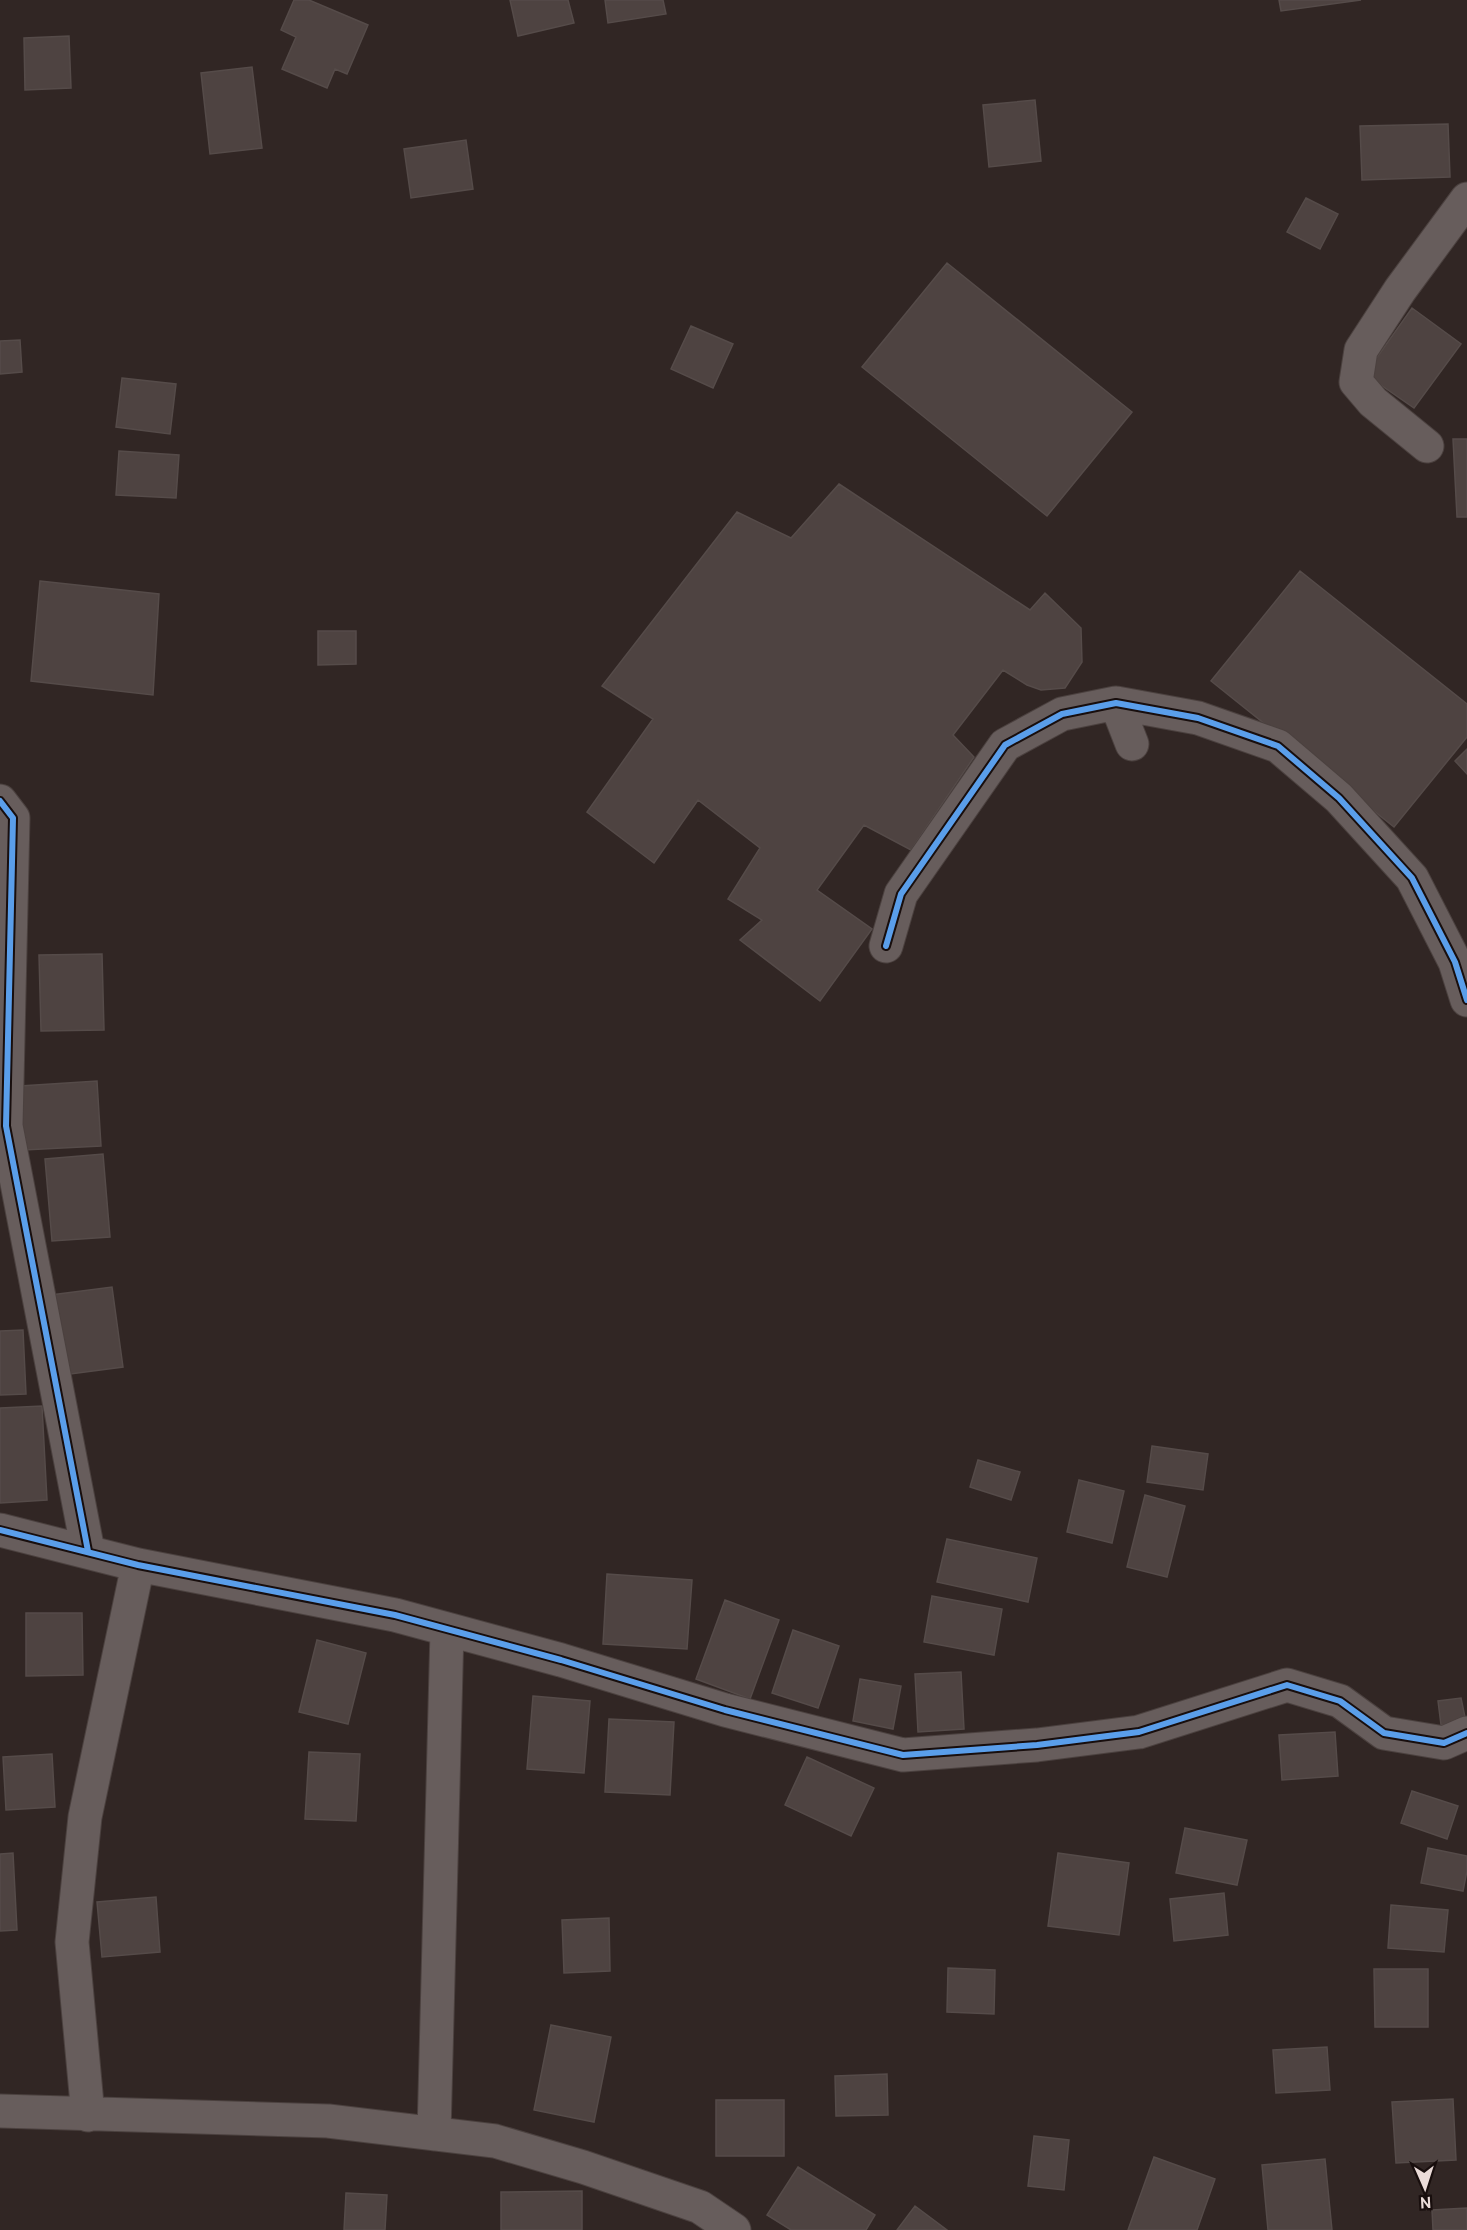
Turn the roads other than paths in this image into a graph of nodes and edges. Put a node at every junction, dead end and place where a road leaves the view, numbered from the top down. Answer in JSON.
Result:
{"nodes":[{"id":1,"x":1467,"y":199,"type":"edge"},
{"id":2,"x":1427,"y":446,"type":"dead end"},
{"id":3,"x":1116,"y":703,"type":"junction"},
{"id":4,"x":1132,"y":744,"type":"dead end"},
{"id":5,"x":0,"y":801,"type":"edge"},
{"id":6,"x":886,"y":946,"type":"dead end"},
{"id":7,"x":1467,"y":1000,"type":"edge"},
{"id":8,"x":0,"y":1530,"type":"edge"},
{"id":9,"x":88,"y":1551,"type":"junction"},
{"id":10,"x":138,"y":1565,"type":"junction"},
{"id":11,"x":447,"y":1630,"type":"junction"},
{"id":12,"x":1467,"y":1733,"type":"edge"},
{"id":13,"x":0,"y":2111,"type":"edge"},
{"id":14,"x":88,"y":2115,"type":"junction"},
{"id":15,"x":434,"y":2134,"type":"junction"},
{"id":16,"x":734,"y":2230,"type":"edge"}],
"edges":[{"from":1,"to":2,"type":"street"},
{"from":3,"to":4,"type":"street"},
{"from":3,"to":6,"type":"street"},
{"from":3,"to":7,"type":"street"},
{"from":5,"to":9,"type":"street"},
{"from":8,"to":9,"type":"street"},
{"from":9,"to":10,"type":"street"},
{"from":10,"to":11,"type":"street"},
{"from":10,"to":14,"type":"street"},
{"from":11,"to":12,"type":"street"},
{"from":11,"to":15,"type":"street"},
{"from":13,"to":14,"type":"street"},
{"from":14,"to":15,"type":"street"},
{"from":15,"to":16,"type":"street"}]}
